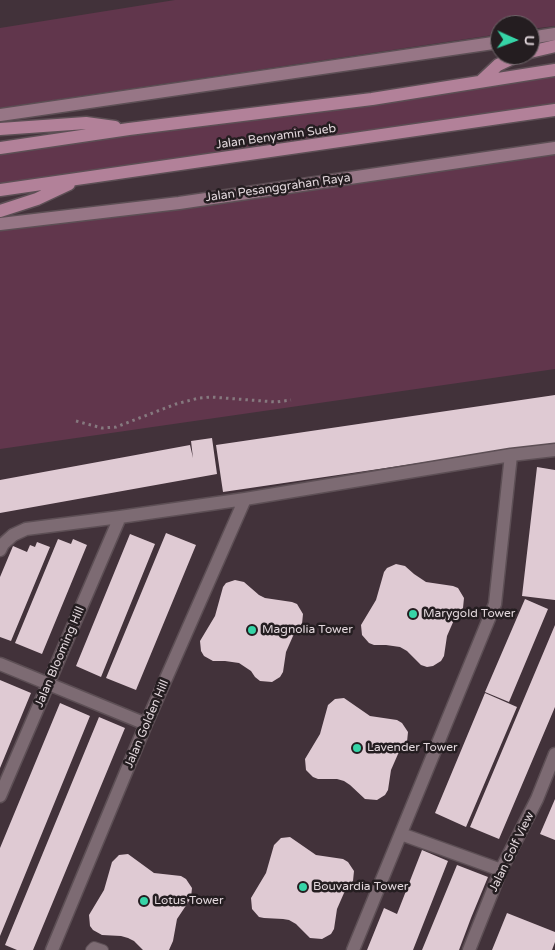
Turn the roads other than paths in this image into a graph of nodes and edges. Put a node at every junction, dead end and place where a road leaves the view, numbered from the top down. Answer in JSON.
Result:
{"nodes":[{"id":1,"x":555,"y":34,"type":"edge"},
{"id":2,"x":540,"y":36,"type":"edge"},
{"id":3,"x":490,"y":43,"type":"edge"},
{"id":4,"x":555,"y":46,"type":"edge"},
{"id":5,"x":540,"y":50,"type":"edge"},
{"id":6,"x":498,"y":65,"type":"edge"},
{"id":7,"x":555,"y":70,"type":"edge"},
{"id":8,"x":481,"y":81,"type":"junction"},
{"id":9,"x":555,"y":110,"type":"edge"},
{"id":10,"x":0,"y":115,"type":"edge"},
{"id":11,"x":0,"y":128,"type":"edge"},
{"id":12,"x":129,"y":128,"type":"junction"},
{"id":13,"x":0,"y":148,"type":"edge"},
{"id":14,"x":555,"y":148,"type":"edge"},
{"id":15,"x":81,"y":178,"type":"junction"},
{"id":16,"x":0,"y":190,"type":"edge"},
{"id":17,"x":0,"y":212,"type":"edge"},
{"id":18,"x":0,"y":224,"type":"edge"},
{"id":19,"x":555,"y":450,"type":"edge"},
{"id":20,"x":511,"y":455,"type":"junction"},
{"id":21,"x":245,"y":499,"type":"junction"},
{"id":22,"x":120,"y":517,"type":"junction"},
{"id":23,"x":0,"y":550,"type":"edge"},
{"id":24,"x":0,"y":664,"type":"edge"},
{"id":25,"x":48,"y":685,"type":"junction"},
{"id":26,"x":146,"y":724,"type":"junction"},
{"id":27,"x":555,"y":754,"type":"edge"},
{"id":28,"x":0,"y":796,"type":"edge"},
{"id":29,"x":401,"y":834,"type":"junction"},
{"id":30,"x":501,"y":870,"type":"junction"},
{"id":31,"x":52,"y":950,"type":"edge"},
{"id":32,"x":91,"y":950,"type":"edge"},
{"id":33,"x":103,"y":950,"type":"edge"},
{"id":34,"x":353,"y":950,"type":"edge"},
{"id":35,"x":469,"y":950,"type":"edge"}],
"edges":[{"from":1,"to":2,"type":"main road"},
{"from":3,"to":10,"type":"main road"},
{"from":4,"to":5,"type":"main road"},
{"from":6,"to":8,"type":"main road"},
{"from":7,"to":8,"type":"main road","name":"Jalan Benyamin Sueb"},
{"from":8,"to":12,"type":"main road","name":"Jalan Benyamin Sueb"},
{"from":9,"to":15,"type":"main road","name":"Jalan Benyamin Sueb"},
{"from":11,"to":12,"type":"main road"},
{"from":12,"to":13,"type":"main road","name":"Jalan Benyamin Sueb"},
{"from":14,"to":18,"type":"main road","name":"Jalan Pesanggrahan Raya"},
{"from":15,"to":16,"type":"main road","name":"Jalan Benyamin Sueb"},
{"from":15,"to":17,"type":"main road"},
{"from":19,"to":20,"type":"street"},
{"from":20,"to":21,"type":"street"},
{"from":20,"to":29,"type":"street"},
{"from":21,"to":22,"type":"street"},
{"from":21,"to":26,"type":"street","name":"Jalan Golden Hill"},
{"from":22,"to":23,"type":"street"},
{"from":22,"to":25,"type":"street","name":"Jalan Blooming Hill"},
{"from":24,"to":25,"type":"street"},
{"from":25,"to":26,"type":"street"},
{"from":25,"to":28,"type":"street","name":"Jalan Blooming Hill"},
{"from":26,"to":31,"type":"street","name":"Jalan Golden Hill"},
{"from":27,"to":30,"type":"street","name":"Jalan Golf View"},
{"from":29,"to":30,"type":"street"},
{"from":29,"to":34,"type":"street"},
{"from":30,"to":35,"type":"street","name":"Jalan Golf View"},
{"from":32,"to":33,"type":"lane"}]}
